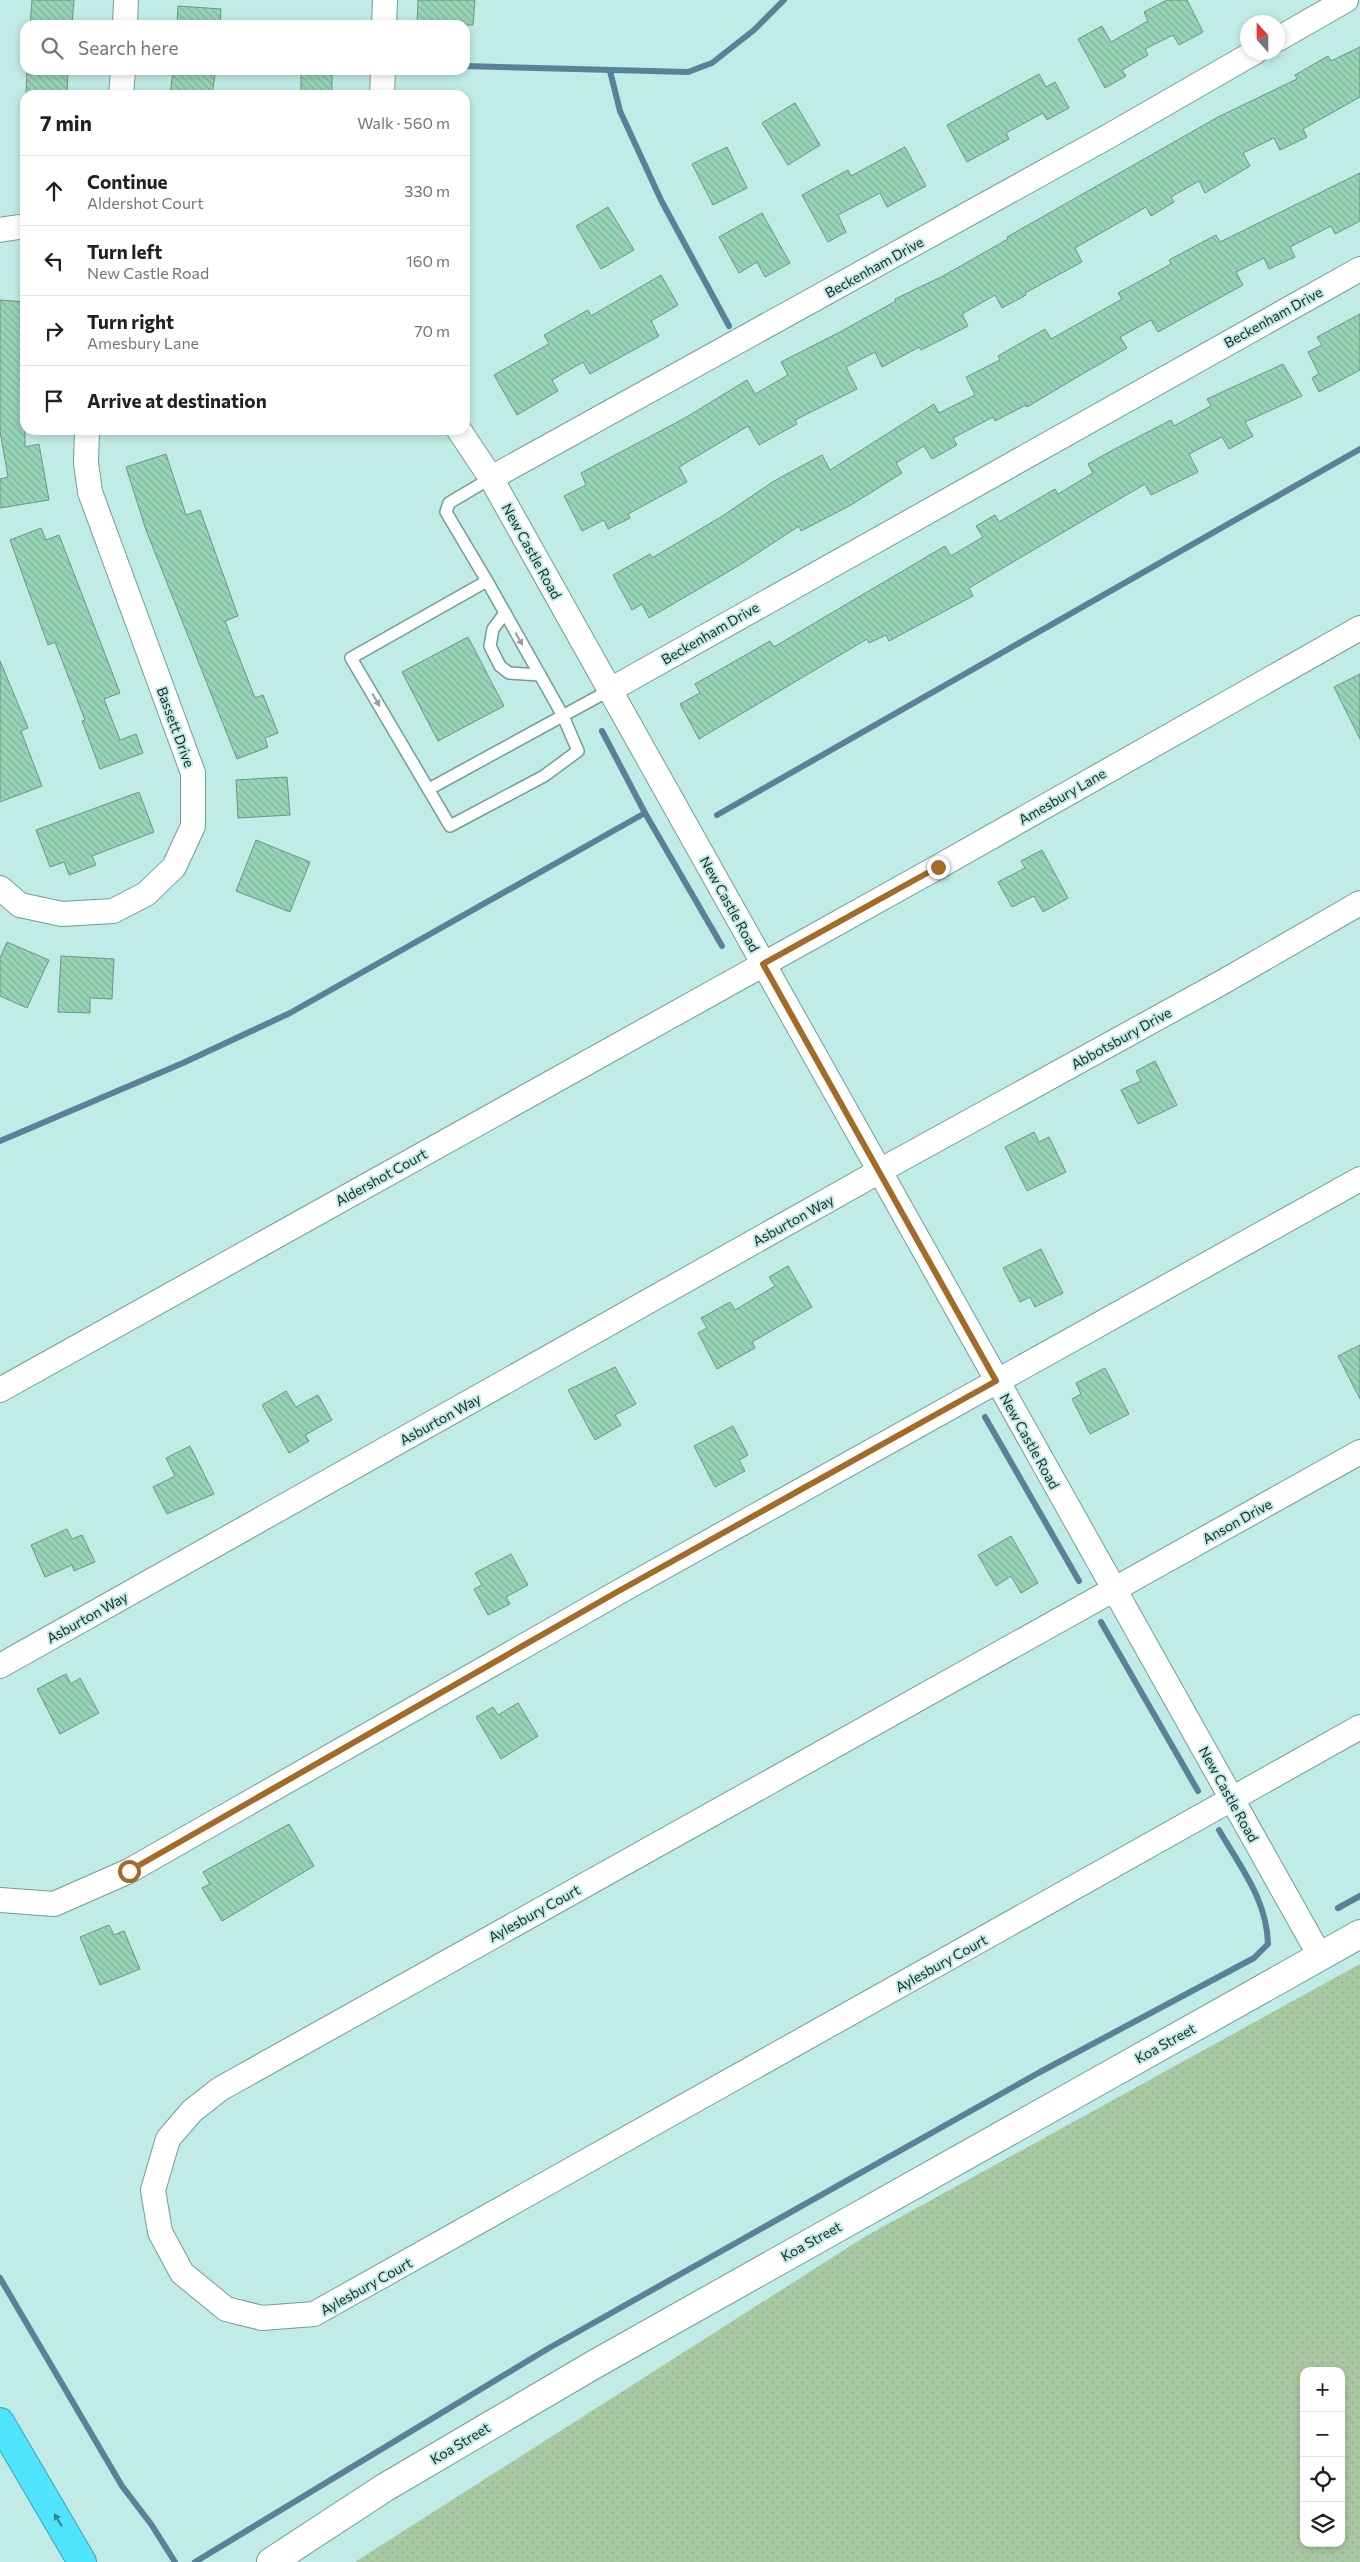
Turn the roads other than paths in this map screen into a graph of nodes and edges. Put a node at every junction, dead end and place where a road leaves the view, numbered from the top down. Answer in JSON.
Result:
{"nodes":[{"id":1,"x":126,"y":0,"type":"edge"},
{"id":2,"x":385,"y":0,"type":"edge"},
{"id":3,"x":1346,"y":0,"type":"edge"},
{"id":4,"x":125,"y":20,"type":"edge"},
{"id":5,"x":384,"y":20,"type":"edge"},
{"id":6,"x":1285,"y":35,"type":"edge"},
{"id":7,"x":1240,"y":60,"type":"edge"},
{"id":8,"x":123,"y":75,"type":"edge"},
{"id":9,"x":383,"y":75,"type":"edge"},
{"id":10,"x":121,"y":90,"type":"edge"},
{"id":11,"x":382,"y":90,"type":"edge"},
{"id":12,"x":20,"y":227,"type":"edge"},
{"id":13,"x":0,"y":230,"type":"edge"},
{"id":14,"x":1360,"y":268,"type":"edge"},
{"id":15,"x":87,"y":435,"type":"edge"},
{"id":16,"x":462,"y":435,"type":"edge"},
{"id":17,"x":491,"y":478,"type":"junction"},
{"id":18,"x":487,"y":581,"type":"junction"},
{"id":19,"x":505,"y":613,"type":"junction"},
{"id":20,"x":1360,"y":628,"type":"edge"},
{"id":21,"x":540,"y":675,"type":"junction"},
{"id":22,"x":610,"y":690,"type":"junction"},
{"id":23,"x":563,"y":716,"type":"junction"},
{"id":24,"x":428,"y":790,"type":"junction"},
{"id":25,"x":0,"y":888,"type":"edge"},
{"id":26,"x":1360,"y":903,"type":"edge"},
{"id":27,"x":763,"y":964,"type":"junction"},
{"id":28,"x":880,"y":1171,"type":"junction"},
{"id":29,"x":1360,"y":1179,"type":"edge"},
{"id":30,"x":996,"y":1381,"type":"junction"},
{"id":31,"x":0,"y":1390,"type":"edge"},
{"id":32,"x":1360,"y":1452,"type":"edge"},
{"id":33,"x":1113,"y":1590,"type":"junction"},
{"id":34,"x":0,"y":1666,"type":"edge"},
{"id":35,"x":1360,"y":1727,"type":"edge"},
{"id":36,"x":1232,"y":1799,"type":"junction"},
{"id":37,"x":0,"y":1900,"type":"edge"},
{"id":38,"x":1360,"y":1934,"type":"edge"},
{"id":39,"x":1320,"y":1956,"type":"junction"},
{"id":40,"x":0,"y":2422,"type":"edge"},
{"id":41,"x":82,"y":2562,"type":"edge"},
{"id":42,"x":270,"y":2562,"type":"edge"}],
"edges":[{"from":1,"to":4,"type":"street"},
{"from":2,"to":5,"type":"street"},
{"from":3,"to":6,"type":"street"},
{"from":7,"to":17,"type":"street","name":"Beckenham Drive"},
{"from":8,"to":10,"type":"street"},
{"from":9,"to":11,"type":"street"},
{"from":12,"to":13,"type":"street"},
{"from":14,"to":22,"type":"street","name":"Beckenham Drive"},
{"from":15,"to":25,"type":"street","name":"Bassett Drive"},
{"from":16,"to":17,"type":"street","name":"New Castle Road"},
{"from":17,"to":18,"type":"lane"},
{"from":17,"to":22,"type":"street","name":"New Castle Road"},
{"from":18,"to":19,"type":"lane"},
{"from":18,"to":24,"type":"lane","one_way":true},
{"from":19,"to":21,"type":"lane","one_way":true},
{"from":19,"to":21,"type":"lane"},
{"from":20,"to":27,"type":"street","name":"Amesbury Lane"},
{"from":21,"to":23,"type":"lane"},
{"from":22,"to":23,"type":"lane"},
{"from":22,"to":27,"type":"street","name":"New Castle Road"},
{"from":23,"to":24,"type":"lane"},
{"from":23,"to":24,"type":"lane"},
{"from":26,"to":28,"type":"street","name":"Abbotsbury Drive"},
{"from":27,"to":28,"type":"street","name":"New Castle Road"},
{"from":27,"to":31,"type":"street","name":"Aldershot Court"},
{"from":28,"to":30,"type":"street","name":"New Castle Road"},
{"from":28,"to":34,"type":"street","name":"Asburton Way"},
{"from":29,"to":30,"type":"street"},
{"from":30,"to":33,"type":"street","name":"New Castle Road"},
{"from":30,"to":37,"type":"street"},
{"from":32,"to":33,"type":"street","name":"Anson Drive"},
{"from":33,"to":36,"type":"street","name":"New Castle Road"},
{"from":33,"to":36,"type":"street","name":"Aylesbury Court"},
{"from":35,"to":36,"type":"street"},
{"from":36,"to":39,"type":"street","name":"New Castle Road"},
{"from":38,"to":39,"type":"main road","name":"Koa Street"},
{"from":39,"to":42,"type":"main road","name":"Koa Street"},
{"from":41,"to":40,"type":"highway","one_way":true}]}
